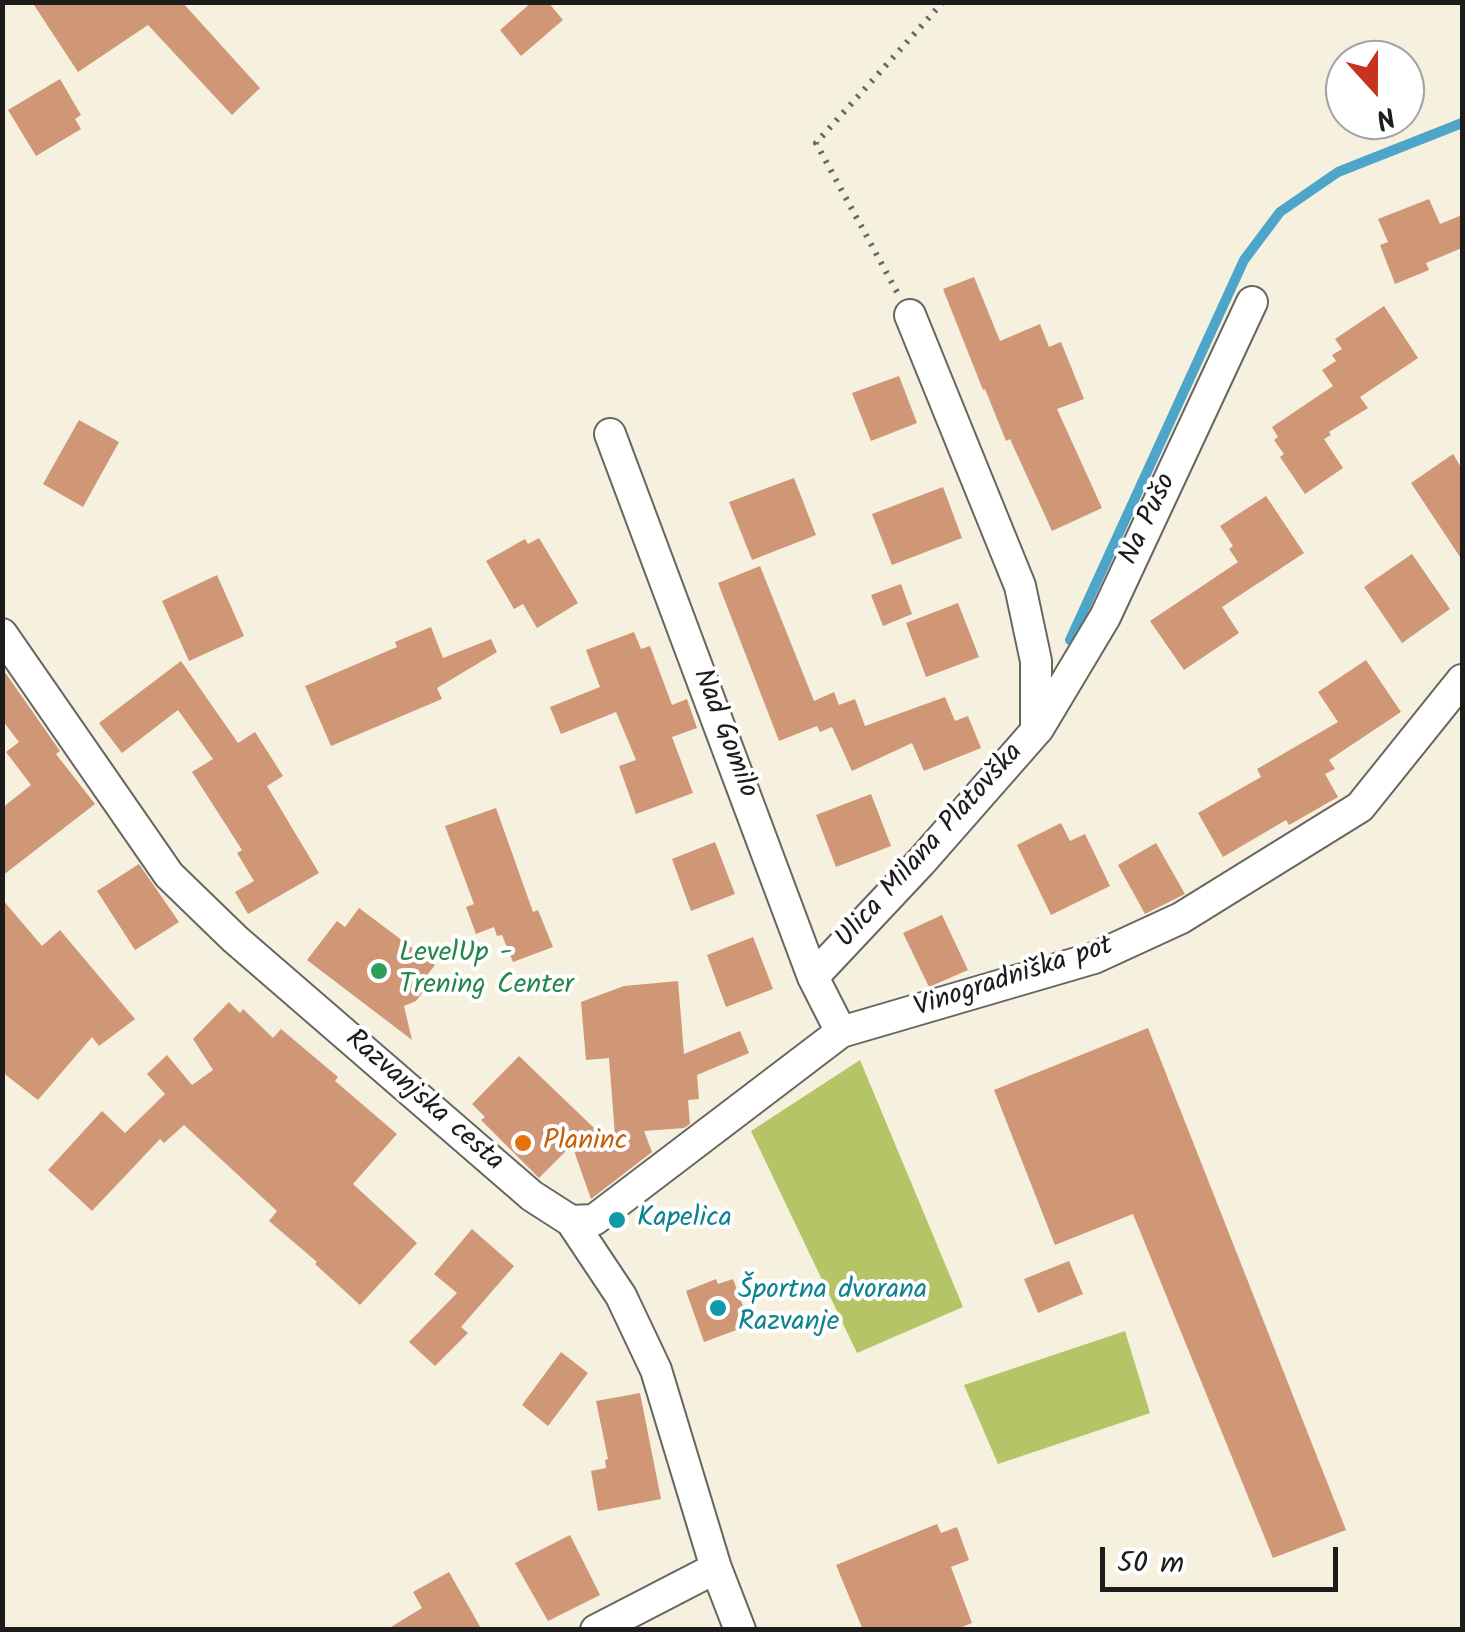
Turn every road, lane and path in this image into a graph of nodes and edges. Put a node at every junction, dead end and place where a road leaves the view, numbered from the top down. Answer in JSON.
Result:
{"nodes":[{"id":1,"x":943,"y":2,"type":"edge"},
{"id":2,"x":1252,"y":302,"type":"dead end"},
{"id":3,"x":910,"y":315,"type":"joint"},
{"id":4,"x":610,"y":434,"type":"dead end"},
{"id":5,"x":2,"y":634,"type":"edge"},
{"id":6,"x":1462,"y":680,"type":"edge"},
{"id":7,"x":1036,"y":731,"type":"junction"},
{"id":8,"x":813,"y":976,"type":"junction"},
{"id":9,"x":841,"y":1032,"type":"junction"},
{"id":10,"x":583,"y":1220,"type":"junction"},
{"id":11,"x":716,"y":1568,"type":"junction"},
{"id":12,"x":596,"y":1630,"type":"edge"},
{"id":13,"x":740,"y":1630,"type":"edge"}],
"edges":[{"from":1,"to":3,"type":"path"},
{"from":2,"to":7,"type":"street","name":"Na Pušo"},
{"from":3,"to":7,"type":"street","name":"Ulica Milana Platovška"},
{"from":4,"to":8,"type":"street","name":"Nad Gomilo"},
{"from":5,"to":10,"type":"street","name":"Razvanjska cesta"},
{"from":6,"to":9,"type":"street","name":"Vinogradniška pot"},
{"from":7,"to":8,"type":"street","name":"Ulica Milana Platovška"},
{"from":8,"to":9,"type":"street","name":"Nad Gomilo"},
{"from":9,"to":10,"type":"street","name":"Vinogradniška pot"},
{"from":10,"to":11,"type":"street","name":"Razvanjska cesta"},
{"from":11,"to":12,"type":"street"},
{"from":11,"to":13,"type":"street","name":"Razvanjska cesta"}]}
